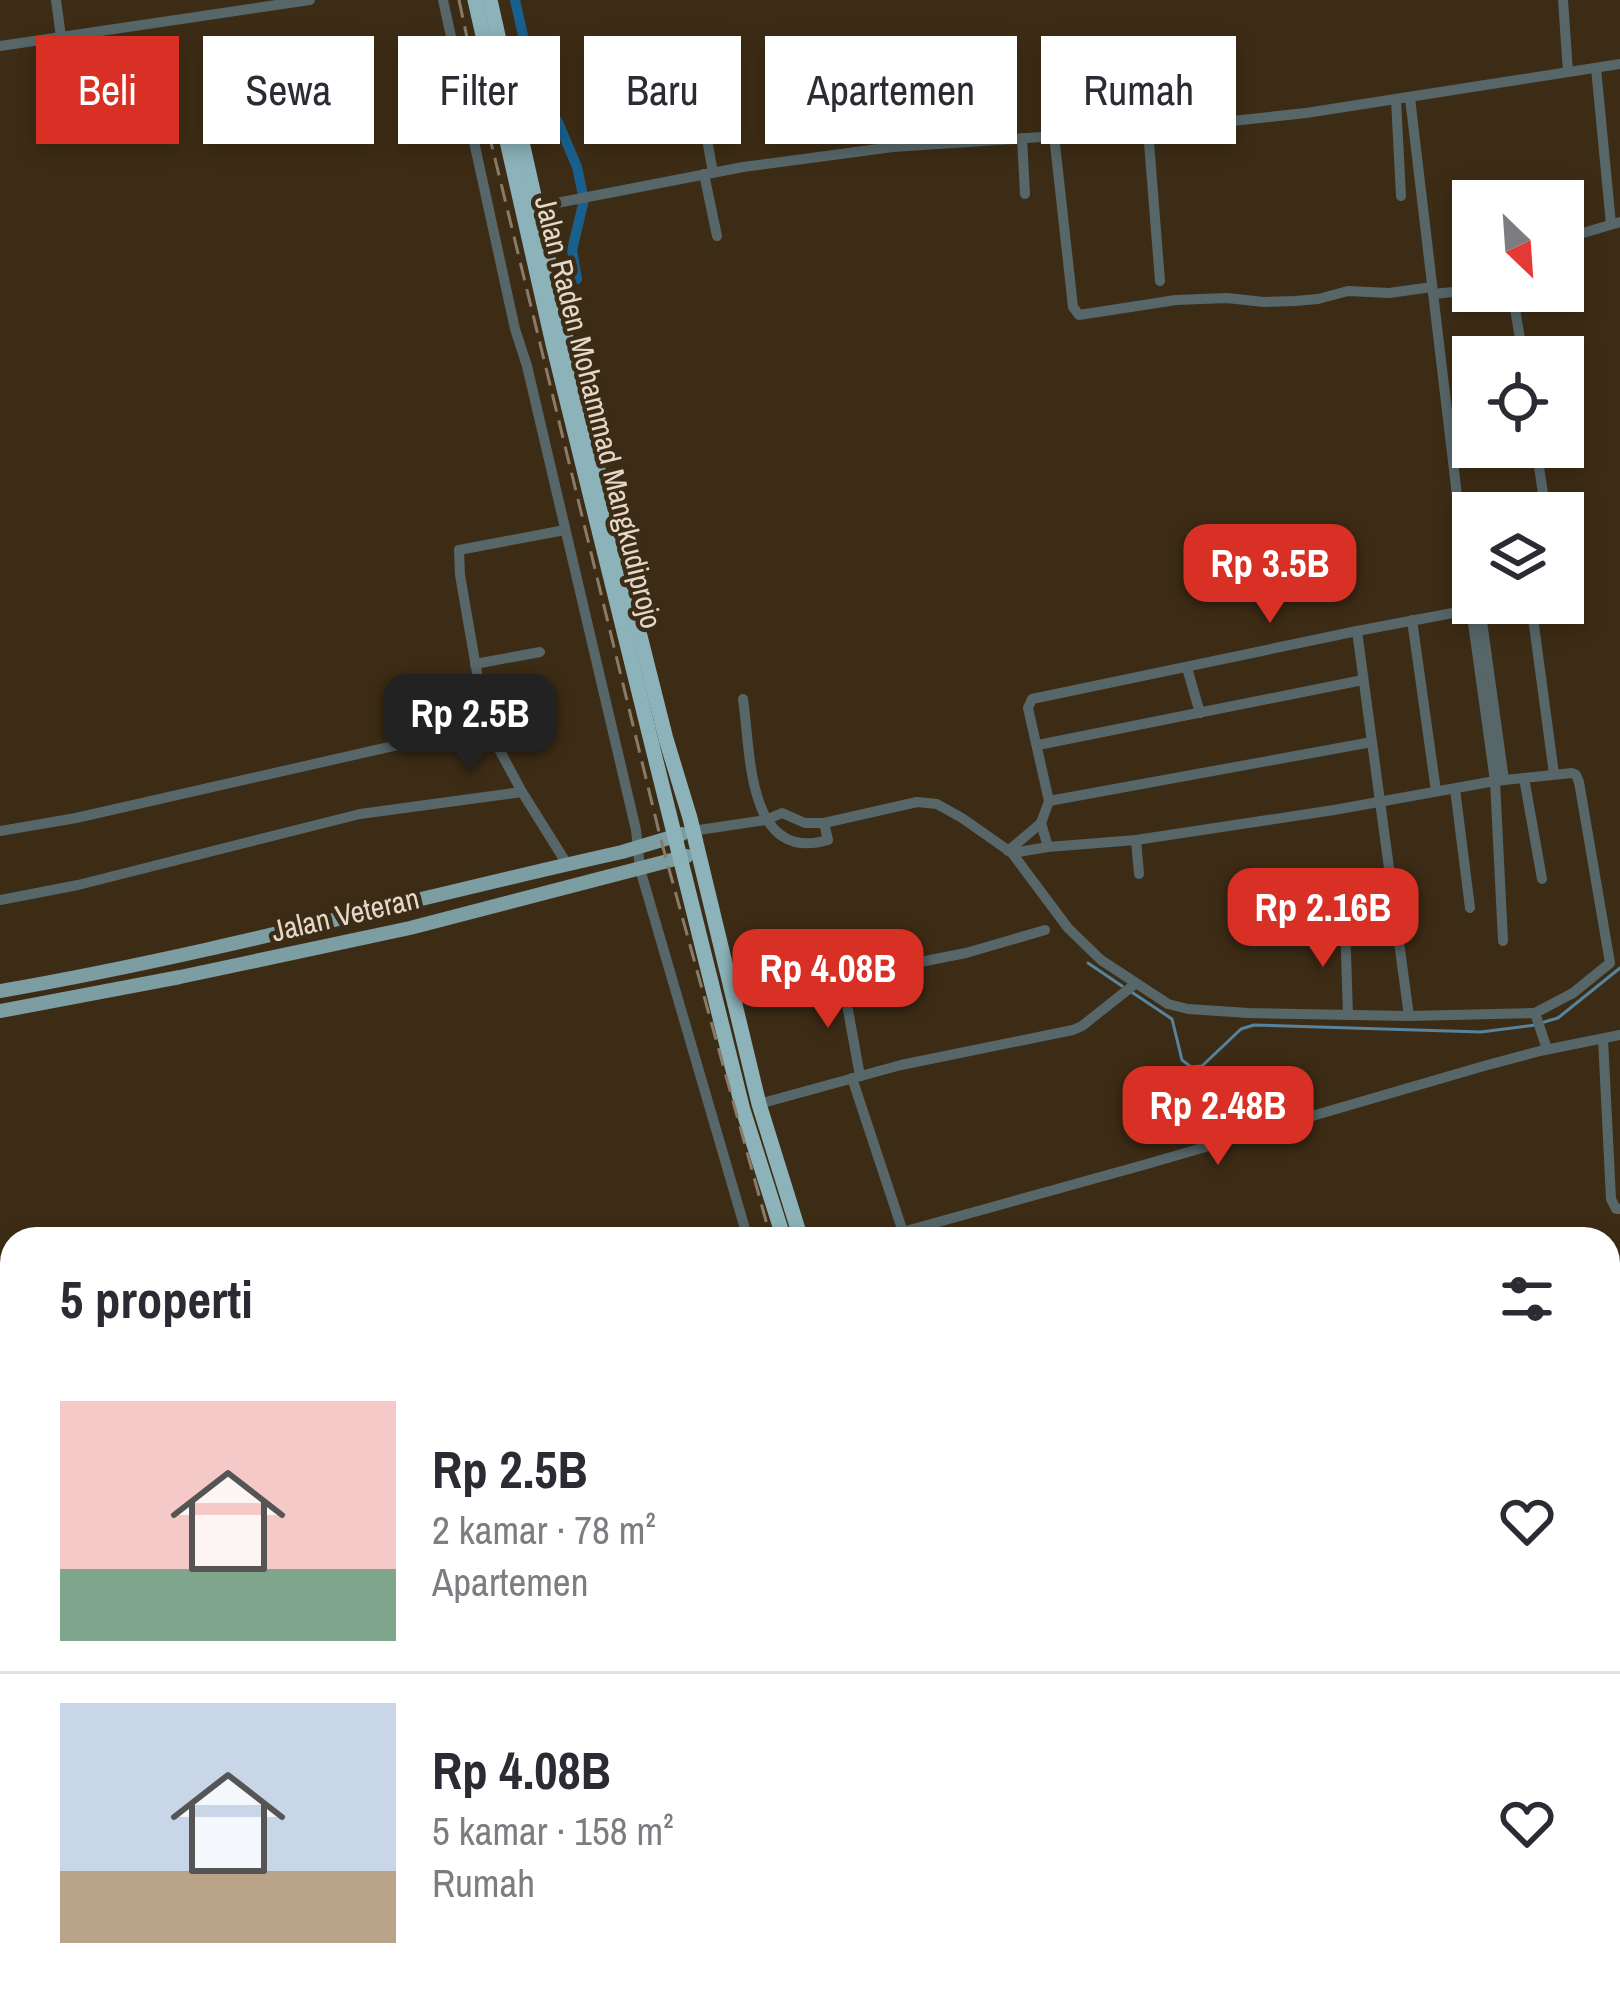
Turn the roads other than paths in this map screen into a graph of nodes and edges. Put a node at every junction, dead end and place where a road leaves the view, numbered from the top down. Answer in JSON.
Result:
{"nodes":[{"id":1,"x":56,"y":0,"type":"edge"},
{"id":2,"x":310,"y":0,"type":"edge"},
{"id":3,"x":443,"y":0,"type":"edge"},
{"id":4,"x":476,"y":0,"type":"edge"},
{"id":5,"x":490,"y":0,"type":"edge"},
{"id":6,"x":1563,"y":0,"type":"edge"},
{"id":7,"x":61,"y":36,"type":"edge"},
{"id":8,"x":68,"y":36,"type":"edge"},
{"id":9,"x":36,"y":41,"type":"edge"},
{"id":10,"x":0,"y":46,"type":"edge"},
{"id":11,"x":1620,"y":64,"type":"edge"},
{"id":12,"x":1596,"y":68,"type":"junction"},
{"id":13,"x":1568,"y":72,"type":"junction"},
{"id":14,"x":1410,"y":98,"type":"junction"},
{"id":15,"x":1396,"y":100,"type":"junction"},
{"id":16,"x":1236,"y":119,"type":"edge"},
{"id":17,"x":1041,"y":136,"type":"edge"},
{"id":18,"x":1022,"y":138,"type":"junction"},
{"id":19,"x":1603,"y":142,"type":"junction"},
{"id":20,"x":1620,"y":142,"type":"edge"},
{"id":21,"x":704,"y":144,"type":"edge"},
{"id":22,"x":1055,"y":144,"type":"edge"},
{"id":23,"x":1149,"y":144,"type":"edge"},
{"id":24,"x":916,"y":145,"type":"joint"},
{"id":25,"x":708,"y":173,"type":"junction"},
{"id":26,"x":1025,"y":194,"type":"dead end"},
{"id":27,"x":1401,"y":196,"type":"dead end"},
{"id":28,"x":536,"y":207,"type":"junction"},
{"id":29,"x":1616,"y":223,"type":"edge"},
{"id":30,"x":1584,"y":233,"type":"edge"},
{"id":31,"x":717,"y":236,"type":"dead end"},
{"id":32,"x":1160,"y":281,"type":"dead end"},
{"id":33,"x":1433,"y":291,"type":"junction"},
{"id":34,"x":1452,"y":291,"type":"edge"},
{"id":35,"x":1459,"y":492,"type":"edge"},
{"id":36,"x":565,"y":530,"type":"junction"},
{"id":37,"x":1452,"y":612,"type":"edge"},
{"id":38,"x":1412,"y":620,"type":"junction"},
{"id":39,"x":1477,"y":624,"type":"edge"},
{"id":40,"x":1535,"y":624,"type":"edge"},
{"id":41,"x":1357,"y":631,"type":"junction"},
{"id":42,"x":540,"y":652,"type":"dead end"},
{"id":43,"x":475,"y":664,"type":"junction"},
{"id":44,"x":1187,"y":668,"type":"junction"},
{"id":45,"x":1363,"y":680,"type":"junction"},
{"id":46,"x":743,"y":699,"type":"dead end"},
{"id":47,"x":1200,"y":713,"type":"junction"},
{"id":48,"x":486,"y":725,"type":"junction"},
{"id":49,"x":1372,"y":742,"type":"junction"},
{"id":50,"x":1038,"y":745,"type":"junction"},
{"id":51,"x":1554,"y":774,"type":"junction"},
{"id":52,"x":1524,"y":778,"type":"junction"},
{"id":53,"x":1499,"y":780,"type":"junction"},
{"id":54,"x":1455,"y":789,"type":"junction"},
{"id":55,"x":1436,"y":791,"type":"junction"},
{"id":56,"x":522,"y":792,"type":"junction"},
{"id":57,"x":1049,"y":801,"type":"junction"},
{"id":58,"x":1380,"y":802,"type":"junction"},
{"id":59,"x":771,"y":822,"type":"junction"},
{"id":60,"x":1041,"y":823,"type":"junction"},
{"id":61,"x":826,"y":828,"type":"junction"},
{"id":62,"x":0,"y":831,"type":"edge"},
{"id":63,"x":684,"y":833,"type":"junction"},
{"id":64,"x":1136,"y":840,"type":"junction"},
{"id":65,"x":1048,"y":847,"type":"junction"},
{"id":66,"x":636,"y":848,"type":"junction"},
{"id":67,"x":1010,"y":852,"type":"junction"},
{"id":68,"x":689,"y":855,"type":"junction"},
{"id":69,"x":567,"y":864,"type":"junction"},
{"id":70,"x":640,"y":869,"type":"junction"},
{"id":71,"x":1139,"y":874,"type":"dead end"},
{"id":72,"x":1542,"y":879,"type":"dead end"},
{"id":73,"x":0,"y":900,"type":"edge"},
{"id":74,"x":406,"y":900,"type":"junction"},
{"id":75,"x":1469,"y":908,"type":"dead end"},
{"id":76,"x":1345,"y":923,"type":"dead end"},
{"id":77,"x":410,"y":928,"type":"junction"},
{"id":78,"x":1045,"y":929,"type":"dead end"},
{"id":79,"x":1503,"y":941,"type":"dead end"},
{"id":80,"x":842,"y":977,"type":"junction"},
{"id":81,"x":798,"y":986,"type":"dead end"},
{"id":82,"x":1130,"y":988,"type":"junction"},
{"id":83,"x":0,"y":991,"type":"edge"},
{"id":84,"x":0,"y":1011,"type":"edge"},
{"id":85,"x":1348,"y":1015,"type":"junction"},
{"id":86,"x":1409,"y":1016,"type":"junction"},
{"id":87,"x":1538,"y":1021,"type":"junction"},
{"id":88,"x":1620,"y":1035,"type":"edge"},
{"id":89,"x":1603,"y":1039,"type":"junction"},
{"id":90,"x":1547,"y":1049,"type":"junction"},
{"id":91,"x":856,"y":1077,"type":"junction"},
{"id":92,"x":759,"y":1104,"type":"junction"},
{"id":93,"x":1620,"y":1209,"type":"edge"},
{"id":94,"x":744,"y":1227,"type":"edge"},
{"id":95,"x":780,"y":1227,"type":"edge"},
{"id":96,"x":796,"y":1227,"type":"edge"},
{"id":97,"x":901,"y":1227,"type":"edge"},
{"id":98,"x":921,"y":1227,"type":"edge"}],
"edges":[{"from":1,"to":7,"type":"street"},
{"from":2,"to":8,"type":"street"},
{"from":3,"to":36,"type":"street"},
{"from":4,"to":63,"type":"highway","name":"Jalan Raden Mohammad Mangkudiprojo"},
{"from":5,"to":28,"type":"highway","name":"Jalan Raden Mohammad Mangkudiprojo"},
{"from":6,"to":13,"type":"street"},
{"from":9,"to":10,"type":"street"},
{"from":11,"to":12,"type":"street"},
{"from":12,"to":13,"type":"street"},
{"from":12,"to":19,"type":"street"},
{"from":13,"to":14,"type":"street"},
{"from":14,"to":15,"type":"street"},
{"from":14,"to":33,"type":"street"},
{"from":15,"to":16,"type":"street"},
{"from":15,"to":27,"type":"street"},
{"from":17,"to":18,"type":"street"},
{"from":18,"to":24,"type":"street"},
{"from":18,"to":26,"type":"street"},
{"from":19,"to":20,"type":"street"},
{"from":19,"to":29,"type":"street"},
{"from":21,"to":25,"type":"street"},
{"from":22,"to":33,"type":"street"},
{"from":23,"to":32,"type":"street"},
{"from":24,"to":25,"type":"street"},
{"from":25,"to":28,"type":"street"},
{"from":25,"to":31,"type":"street"},
{"from":28,"to":63,"type":"highway","name":"Jalan Raden Mohammad Mangkudiprojo"},
{"from":29,"to":30,"type":"street"},
{"from":33,"to":34,"type":"street"},
{"from":33,"to":35,"type":"street"},
{"from":36,"to":43,"type":"street"},
{"from":36,"to":66,"type":"street"},
{"from":37,"to":38,"type":"street"},
{"from":38,"to":41,"type":"street"},
{"from":38,"to":55,"type":"street"},
{"from":39,"to":53,"type":"street"},
{"from":40,"to":51,"type":"street"},
{"from":41,"to":44,"type":"street"},
{"from":41,"to":45,"type":"street"},
{"from":42,"to":43,"type":"street"},
{"from":43,"to":48,"type":"street"},
{"from":44,"to":47,"type":"street"},
{"from":44,"to":50,"type":"street"},
{"from":45,"to":47,"type":"street"},
{"from":45,"to":49,"type":"street"},
{"from":46,"to":59,"type":"street"},
{"from":47,"to":50,"type":"street"},
{"from":48,"to":56,"type":"street"},
{"from":48,"to":62,"type":"street"},
{"from":49,"to":57,"type":"street"},
{"from":49,"to":58,"type":"street"},
{"from":50,"to":57,"type":"street"},
{"from":51,"to":52,"type":"street"},
{"from":51,"to":87,"type":"street"},
{"from":52,"to":53,"type":"street"},
{"from":52,"to":72,"type":"street"},
{"from":53,"to":54,"type":"street"},
{"from":53,"to":79,"type":"street"},
{"from":54,"to":55,"type":"street"},
{"from":54,"to":75,"type":"street"},
{"from":55,"to":58,"type":"street"},
{"from":56,"to":69,"type":"street"},
{"from":56,"to":73,"type":"street"},
{"from":57,"to":60,"type":"street"},
{"from":58,"to":64,"type":"street"},
{"from":58,"to":86,"type":"street"},
{"from":59,"to":61,"type":"street"},
{"from":59,"to":61,"type":"street"},
{"from":59,"to":63,"type":"street"},
{"from":60,"to":65,"type":"street"},
{"from":60,"to":67,"type":"street"},
{"from":61,"to":67,"type":"street"},
{"from":63,"to":66,"type":"main road","name":"Jalan Veteran"},
{"from":63,"to":68,"type":"highway"},
{"from":64,"to":65,"type":"street"},
{"from":64,"to":71,"type":"street"},
{"from":65,"to":67,"type":"street"},
{"from":66,"to":69,"type":"main road","name":"Jalan Veteran"},
{"from":66,"to":70,"type":"street"},
{"from":67,"to":82,"type":"street"},
{"from":68,"to":70,"type":"main road","name":"Jalan Veteran"},
{"from":68,"to":92,"type":"highway"},
{"from":68,"to":95,"type":"highway"},
{"from":69,"to":74,"type":"main road","name":"Jalan Veteran"},
{"from":70,"to":77,"type":"main road","name":"Jalan Veteran"},
{"from":70,"to":94,"type":"street"},
{"from":74,"to":77,"type":"main road"},
{"from":74,"to":83,"type":"main road","name":"Jalan Veteran"},
{"from":76,"to":85,"type":"street"},
{"from":77,"to":84,"type":"main road","name":"Jalan Veteran"},
{"from":78,"to":80,"type":"street"},
{"from":80,"to":81,"type":"street"},
{"from":80,"to":91,"type":"street"},
{"from":82,"to":85,"type":"street"},
{"from":82,"to":91,"type":"street"},
{"from":85,"to":86,"type":"street"},
{"from":86,"to":87,"type":"street"},
{"from":87,"to":90,"type":"street"},
{"from":88,"to":89,"type":"street"},
{"from":89,"to":90,"type":"street"},
{"from":89,"to":93,"type":"street"},
{"from":90,"to":98,"type":"street"},
{"from":91,"to":92,"type":"street"},
{"from":91,"to":97,"type":"street"},
{"from":92,"to":96,"type":"highway"}]}
